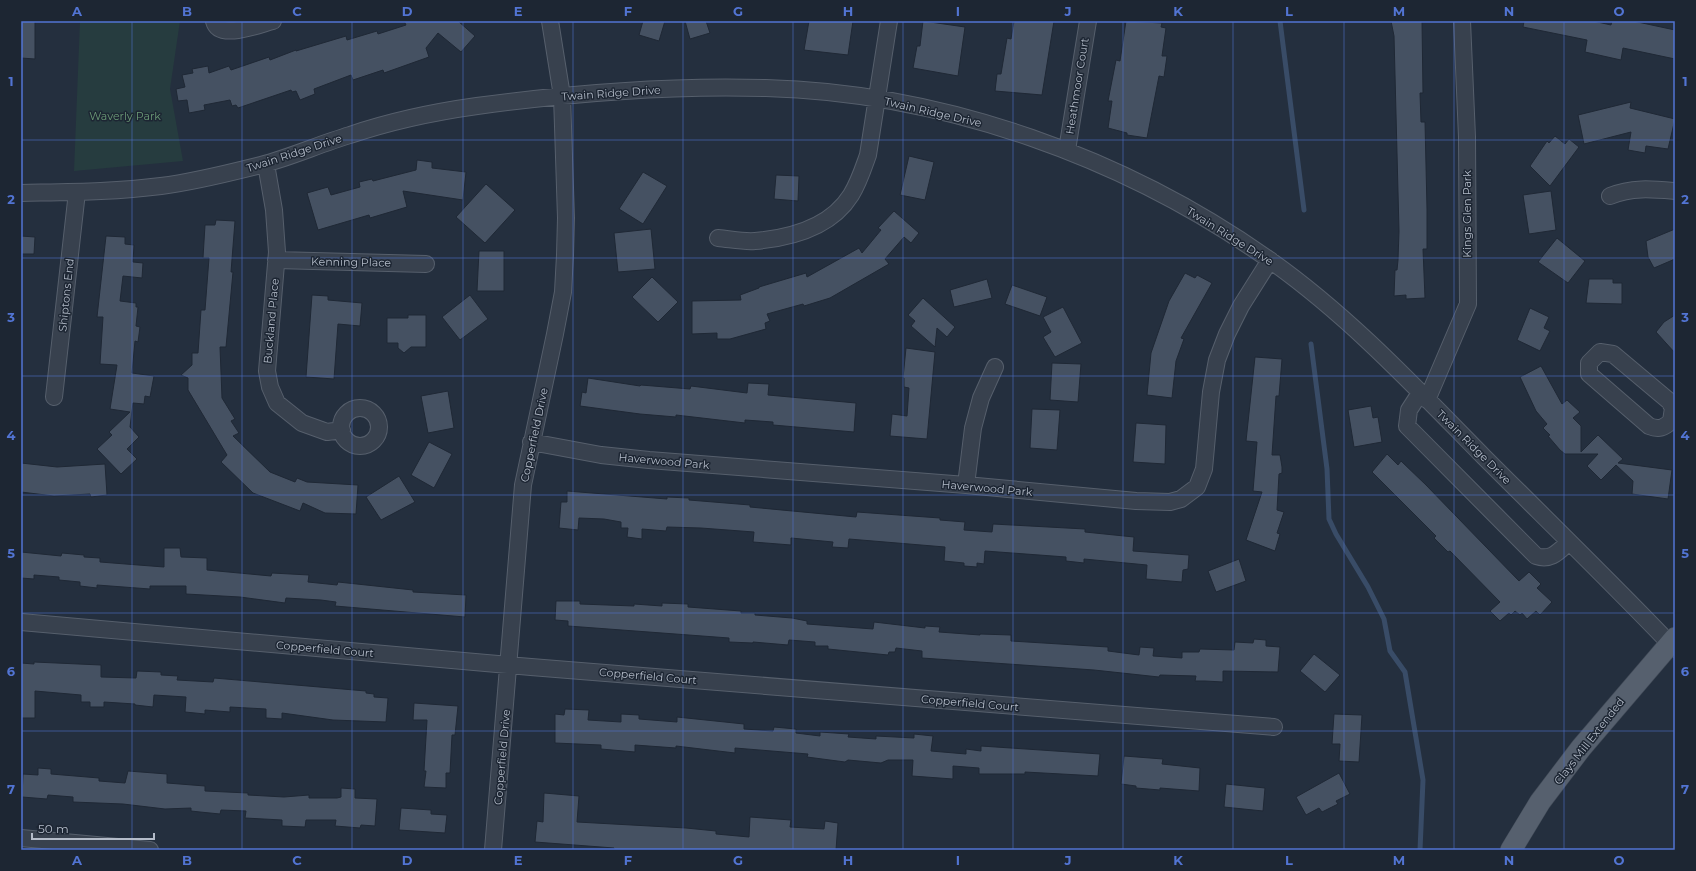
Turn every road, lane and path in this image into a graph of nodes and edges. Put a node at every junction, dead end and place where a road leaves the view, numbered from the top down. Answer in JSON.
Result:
{"nodes":[{"id":1,"x":214,"y":21,"type":"edge"},
{"id":2,"x":273,"y":21,"type":"edge"},
{"id":3,"x":550,"y":21,"type":"edge"},
{"id":4,"x":890,"y":21,"type":"edge"},
{"id":5,"x":1088,"y":21,"type":"edge"},
{"id":6,"x":1462,"y":21,"type":"edge"},
{"id":7,"x":562,"y":96,"type":"junction"},
{"id":8,"x":877,"y":99,"type":"junction"},
{"id":9,"x":1067,"y":150,"type":"junction"},
{"id":10,"x":266,"y":164,"type":"junction"},
{"id":11,"x":1675,"y":191,"type":"edge"},
{"id":12,"x":77,"y":192,"type":"junction"},
{"id":13,"x":21,"y":193,"type":"edge"},
{"id":14,"x":1610,"y":196,"type":"dead end"},
{"id":15,"x":718,"y":238,"type":"dead end"},
{"id":16,"x":276,"y":260,"type":"junction"},
{"id":17,"x":1270,"y":260,"type":"junction"},
{"id":18,"x":426,"y":264,"type":"dead end"},
{"id":19,"x":995,"y":367,"type":"dead end"},
{"id":20,"x":1424,"y":396,"type":"junction"},
{"id":21,"x":54,"y":397,"type":"dead end"},
{"id":22,"x":1672,"y":400,"type":"edge"},
{"id":23,"x":342,"y":430,"type":"dead end"},
{"id":24,"x":531,"y":442,"type":"junction"},
{"id":25,"x":966,"y":485,"type":"junction"},
{"id":26,"x":1569,"y":542,"type":"junction"},
{"id":27,"x":21,"y":622,"type":"edge"},
{"id":28,"x":1673,"y":644,"type":"edge"},
{"id":29,"x":510,"y":665,"type":"junction"},
{"id":30,"x":1274,"y":727,"type":"dead end"},
{"id":31,"x":21,"y":838,"type":"edge"},
{"id":32,"x":150,"y":850,"type":"edge"},
{"id":33,"x":494,"y":850,"type":"edge"},
{"id":34,"x":1511,"y":850,"type":"edge"}],
"edges":[{"from":1,"to":2,"type":"street"},
{"from":3,"to":7,"type":"street","name":"Copperfield Drive"},
{"from":4,"to":8,"type":"street"},
{"from":5,"to":9,"type":"street","name":"Heathmoor Court"},
{"from":6,"to":20,"type":"street","name":"Kings Glen Park"},
{"from":7,"to":8,"type":"street","name":"Twain Ridge Drive"},
{"from":7,"to":10,"type":"street","name":"Twain Ridge Drive"},
{"from":7,"to":24,"type":"street","name":"Copperfield Drive"},
{"from":8,"to":9,"type":"street","name":"Twain Ridge Drive"},
{"from":8,"to":15,"type":"street"},
{"from":9,"to":17,"type":"street","name":"Twain Ridge Drive"},
{"from":10,"to":12,"type":"street","name":"Twain Ridge Drive"},
{"from":10,"to":16,"type":"street","name":"Buckland Place"},
{"from":11,"to":14,"type":"street"},
{"from":12,"to":13,"type":"street","name":"Twain Ridge Drive"},
{"from":12,"to":21,"type":"street","name":"Shiptons End"},
{"from":16,"to":18,"type":"street","name":"Kenning Place"},
{"from":16,"to":23,"type":"street","name":"Buckland Place"},
{"from":17,"to":20,"type":"street","name":"Twain Ridge Drive"},
{"from":17,"to":25,"type":"street","name":"Haverwood Park"},
{"from":19,"to":25,"type":"street"},
{"from":20,"to":26,"type":"street","name":"Twain Ridge Drive"},
{"from":20,"to":26,"type":"street","name":"Kings Glen Park"},
{"from":22,"to":22,"type":"street"},
{"from":24,"to":25,"type":"street","name":"Haverwood Park"},
{"from":24,"to":29,"type":"street","name":"Copperfield Drive"},
{"from":26,"to":28,"type":"street","name":"Twain Ridge Drive"},
{"from":27,"to":29,"type":"street","name":"Copperfield Court"},
{"from":28,"to":34,"type":"main road","name":"Clays Mill Extended"},
{"from":29,"to":30,"type":"street","name":"Copperfield Court"},
{"from":29,"to":33,"type":"street","name":"Copperfield Drive"},
{"from":31,"to":32,"type":"street"}]}
